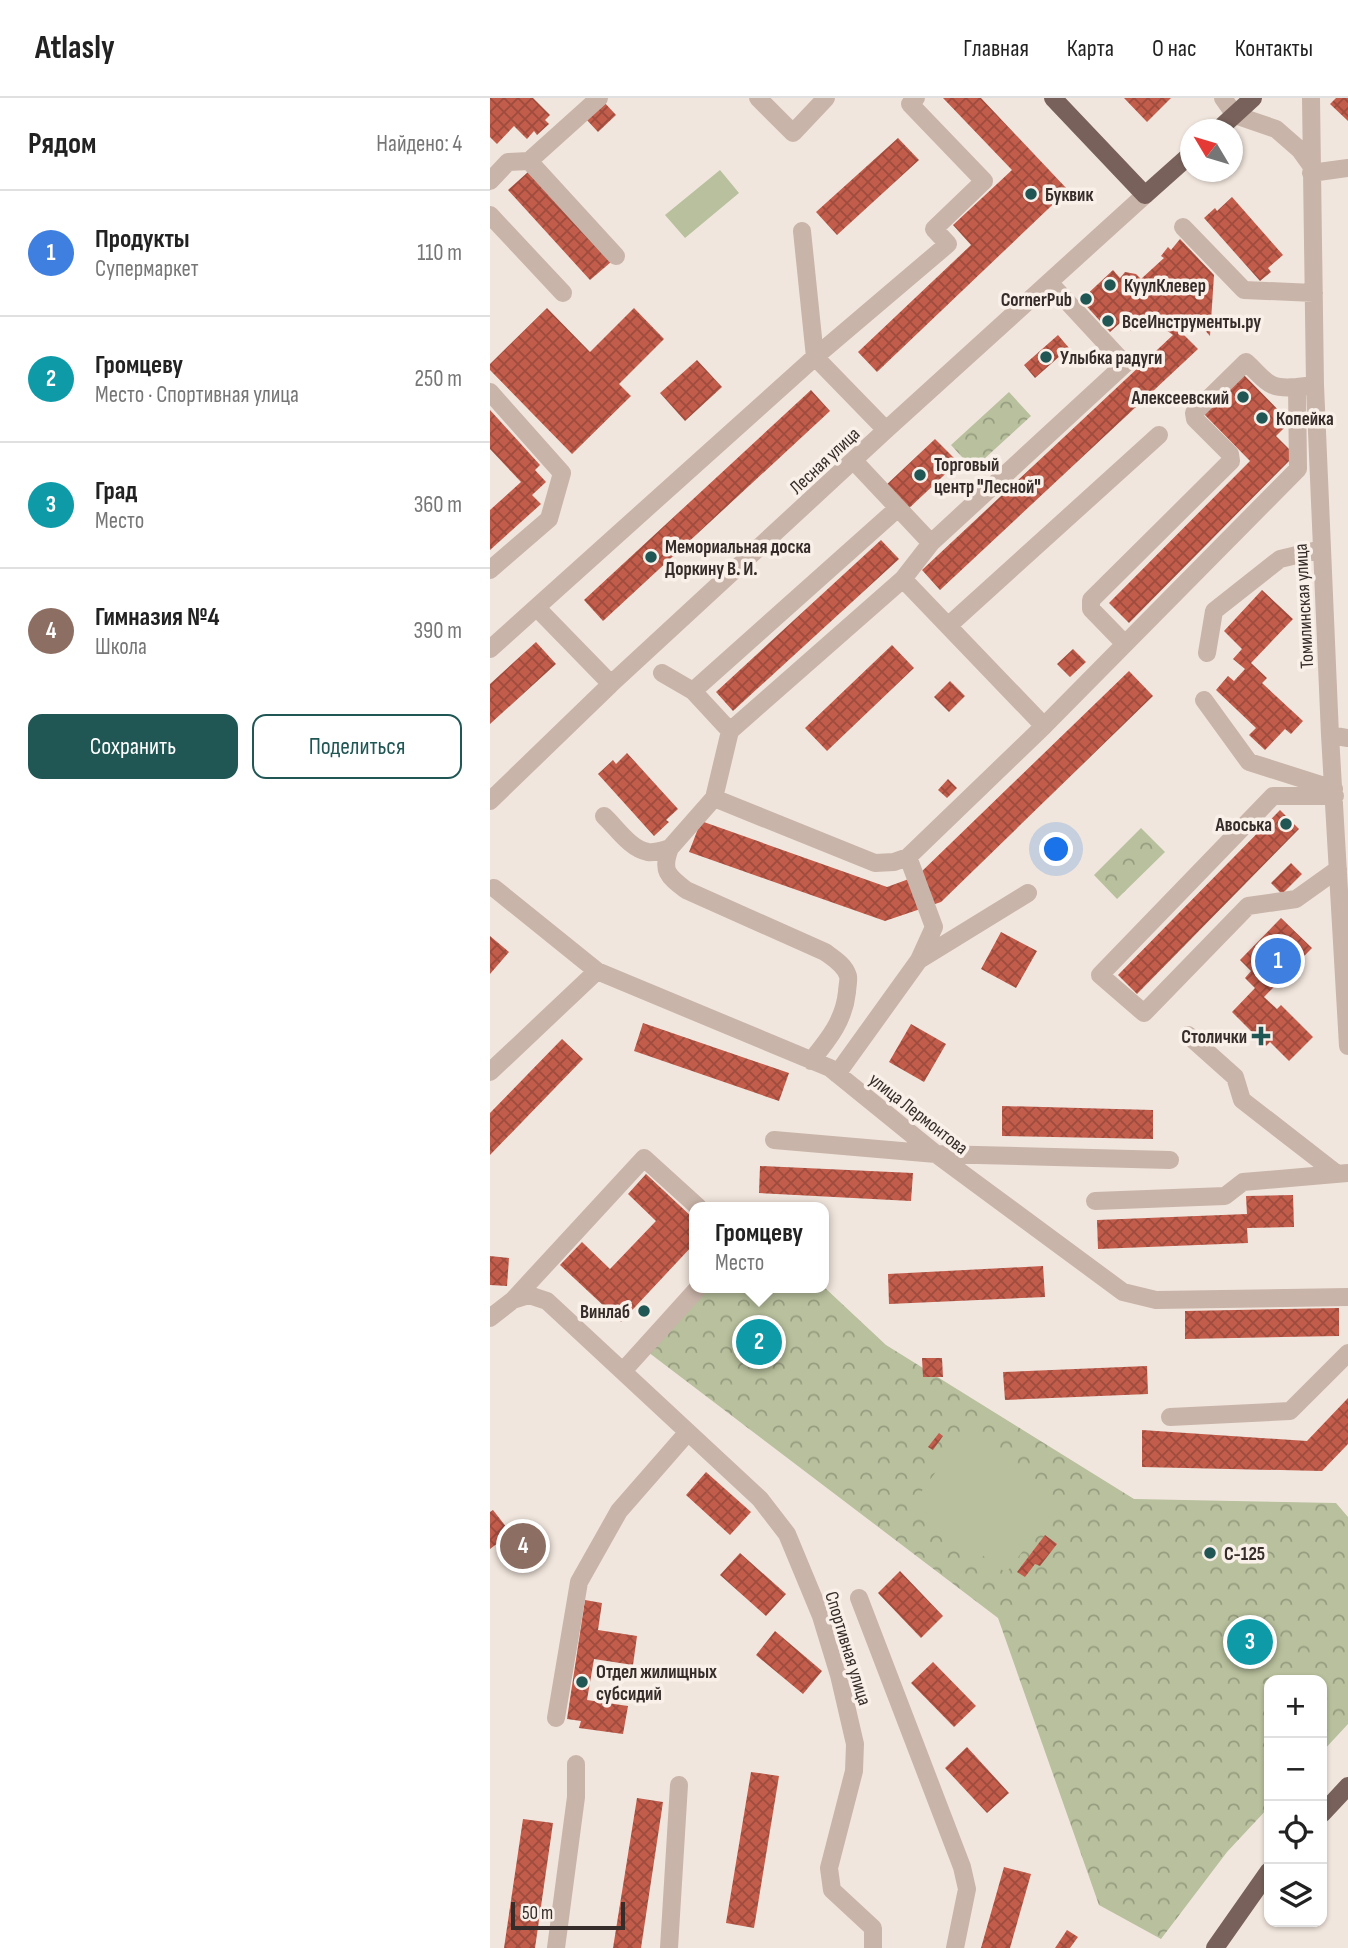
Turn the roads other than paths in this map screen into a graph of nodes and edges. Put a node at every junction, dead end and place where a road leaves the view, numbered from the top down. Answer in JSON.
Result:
{"nodes":[{"id":1,"x":599,"y":98,"type":"edge"},
{"id":2,"x":758,"y":98,"type":"edge"},
{"id":3,"x":827,"y":98,"type":"edge"},
{"id":4,"x":916,"y":98,"type":"edge"},
{"id":5,"x":1053,"y":98,"type":"edge"},
{"id":6,"x":1223,"y":98,"type":"edge"},
{"id":7,"x":1254,"y":98,"type":"edge"},
{"id":8,"x":1311,"y":98,"type":"edge"},
{"id":9,"x":1235,"y":115,"type":"junction"},
{"id":10,"x":1230,"y":119,"type":"edge"},
{"id":11,"x":529,"y":161,"type":"junction"},
{"id":12,"x":1180,"y":164,"type":"edge"},
{"id":13,"x":1311,"y":168,"type":"junction"},
{"id":14,"x":1348,"y":168,"type":"edge"},
{"id":15,"x":490,"y":181,"type":"edge"},
{"id":16,"x":1145,"y":195,"type":"junction"},
{"id":17,"x":490,"y":215,"type":"edge"},
{"id":18,"x":1184,"y":227,"type":"dead end"},
{"id":19,"x":802,"y":231,"type":"dead end"},
{"id":20,"x":616,"y":256,"type":"dead end"},
{"id":21,"x":1049,"y":282,"type":"junction"},
{"id":22,"x":563,"y":293,"type":"dead end"},
{"id":23,"x":1314,"y":293,"type":"junction"},
{"id":24,"x":815,"y":357,"type":"junction"},
{"id":25,"x":1306,"y":386,"type":"junction"},
{"id":26,"x":490,"y":392,"type":"edge"},
{"id":27,"x":886,"y":430,"type":"junction"},
{"id":28,"x":1159,"y":435,"type":"dead end"},
{"id":29,"x":854,"y":461,"type":"junction"},
{"id":30,"x":898,"y":508,"type":"junction"},
{"id":31,"x":931,"y":543,"type":"junction"},
{"id":32,"x":1322,"y":549,"type":"junction"},
{"id":33,"x":490,"y":570,"type":"edge"},
{"id":34,"x":903,"y":579,"type":"junction"},
{"id":35,"x":537,"y":608,"type":"junction"},
{"id":36,"x":948,"y":626,"type":"junction"},
{"id":37,"x":1125,"y":644,"type":"junction"},
{"id":38,"x":490,"y":649,"type":"edge"},
{"id":39,"x":1207,"y":653,"type":"dead end"},
{"id":40,"x":662,"y":673,"type":"dead end"},
{"id":41,"x":611,"y":684,"type":"junction"},
{"id":42,"x":693,"y":691,"type":"junction"},
{"id":43,"x":1204,"y":700,"type":"dead end"},
{"id":44,"x":1044,"y":726,"type":"junction"},
{"id":45,"x":730,"y":731,"type":"junction"},
{"id":46,"x":1339,"y":736,"type":"edge"},
{"id":47,"x":1335,"y":793,"type":"junction"},
{"id":48,"x":714,"y":798,"type":"junction"},
{"id":49,"x":490,"y":801,"type":"edge"},
{"id":50,"x":604,"y":816,"type":"dead end"},
{"id":51,"x":670,"y":848,"type":"junction"},
{"id":52,"x":908,"y":857,"type":"junction"},
{"id":53,"x":1338,"y":869,"type":"junction"},
{"id":54,"x":494,"y":888,"type":"dead end"},
{"id":55,"x":1028,"y":893,"type":"dead end"},
{"id":56,"x":919,"y":960,"type":"junction"},
{"id":57,"x":597,"y":971,"type":"junction"},
{"id":58,"x":1347,"y":1015,"type":"edge"},
{"id":59,"x":1188,"y":1035,"type":"dead end"},
{"id":60,"x":1348,"y":1046,"type":"edge"},
{"id":61,"x":811,"y":1061,"type":"junction"},
{"id":62,"x":490,"y":1072,"type":"edge"},
{"id":63,"x":837,"y":1074,"type":"junction"},
{"id":64,"x":774,"y":1140,"type":"dead end"},
{"id":65,"x":936,"y":1154,"type":"junction"},
{"id":66,"x":1170,"y":1160,"type":"dead end"},
{"id":67,"x":1342,"y":1173,"type":"edge"},
{"id":68,"x":1095,"y":1201,"type":"dead end"},
{"id":69,"x":692,"y":1202,"type":"edge"},
{"id":70,"x":693,"y":1293,"type":"edge"},
{"id":71,"x":1348,"y":1297,"type":"edge"},
{"id":72,"x":513,"y":1300,"type":"junction"},
{"id":73,"x":490,"y":1318,"type":"edge"},
{"id":74,"x":1348,"y":1353,"type":"edge"},
{"id":75,"x":623,"y":1371,"type":"junction"},
{"id":76,"x":1170,"y":1417,"type":"dead end"},
{"id":77,"x":688,"y":1432,"type":"junction"},
{"id":78,"x":859,"y":1598,"type":"dead end"},
{"id":79,"x":556,"y":1718,"type":"dead end"},
{"id":80,"x":576,"y":1764,"type":"dead end"},
{"id":81,"x":679,"y":1785,"type":"dead end"},
{"id":82,"x":1348,"y":1786,"type":"edge"},
{"id":83,"x":1327,"y":1809,"type":"edge"},
{"id":84,"x":1264,"y":1878,"type":"edge"},
{"id":85,"x":555,"y":1948,"type":"edge"},
{"id":86,"x":669,"y":1948,"type":"edge"},
{"id":87,"x":874,"y":1948,"type":"edge"},
{"id":88,"x":955,"y":1948,"type":"edge"},
{"id":89,"x":1215,"y":1948,"type":"edge"}],
"edges":[{"from":1,"to":11,"type":"street"},
{"from":2,"to":3,"type":"street"},
{"from":4,"to":24,"type":"street"},
{"from":5,"to":16,"type":"main road"},
{"from":6,"to":9,"type":"street"},
{"from":7,"to":9,"type":"main road"},
{"from":8,"to":13,"type":"street","name":"Томилинская улица"},
{"from":9,"to":10,"type":"main road"},
{"from":9,"to":13,"type":"street"},
{"from":11,"to":15,"type":"street"},
{"from":11,"to":20,"type":"street"},
{"from":12,"to":16,"type":"main road","name":"Лесная улица"},
{"from":13,"to":14,"type":"street"},
{"from":13,"to":23,"type":"street","name":"Томилинская улица"},
{"from":16,"to":21,"type":"street","name":"Лесная улица"},
{"from":17,"to":22,"type":"street"},
{"from":18,"to":23,"type":"street"},
{"from":19,"to":24,"type":"street"},
{"from":21,"to":27,"type":"street","name":"Лесная улица"},
{"from":21,"to":31,"type":"street"},
{"from":23,"to":25,"type":"street","name":"Томилинская улица"},
{"from":24,"to":27,"type":"street"},
{"from":24,"to":35,"type":"street"},
{"from":25,"to":32,"type":"street","name":"Томилинская улица"},
{"from":25,"to":37,"type":"street"},
{"from":25,"to":37,"type":"street"},
{"from":26,"to":33,"type":"street"},
{"from":27,"to":29,"type":"street","name":"Лесная улица"},
{"from":28,"to":36,"type":"street"},
{"from":29,"to":30,"type":"street"},
{"from":29,"to":41,"type":"street","name":"Лесная улица"},
{"from":30,"to":31,"type":"street"},
{"from":30,"to":42,"type":"street"},
{"from":31,"to":34,"type":"street"},
{"from":32,"to":39,"type":"street"},
{"from":32,"to":46,"type":"street","name":"Томилинская улица"},
{"from":34,"to":36,"type":"street"},
{"from":34,"to":45,"type":"street"},
{"from":35,"to":38,"type":"street"},
{"from":35,"to":41,"type":"street"},
{"from":36,"to":44,"type":"street"},
{"from":37,"to":44,"type":"street"},
{"from":40,"to":42,"type":"street"},
{"from":41,"to":49,"type":"street","name":"Лесная улица"},
{"from":42,"to":45,"type":"street"},
{"from":43,"to":47,"type":"street"},
{"from":44,"to":52,"type":"street"},
{"from":45,"to":48,"type":"street"},
{"from":46,"to":47,"type":"street","name":"Томилинская улица"},
{"from":47,"to":53,"type":"street","name":"Томилинская улица"},
{"from":47,"to":53,"type":"street"},
{"from":48,"to":51,"type":"street"},
{"from":48,"to":52,"type":"street"},
{"from":50,"to":51,"type":"street"},
{"from":51,"to":61,"type":"street"},
{"from":52,"to":56,"type":"street"},
{"from":53,"to":58,"type":"street","name":"Томилинская улица"},
{"from":54,"to":57,"type":"street","name":"улица Лермонтова"},
{"from":55,"to":56,"type":"street"},
{"from":56,"to":63,"type":"street"},
{"from":57,"to":61,"type":"street","name":"улица Лермонтова"},
{"from":57,"to":62,"type":"street"},
{"from":58,"to":60,"type":"street","name":"Томилинская улица"},
{"from":59,"to":67,"type":"street"},
{"from":61,"to":63,"type":"street","name":"улица Лермонтова"},
{"from":63,"to":65,"type":"street","name":"улица Лермонтова"},
{"from":64,"to":65,"type":"street"},
{"from":65,"to":66,"type":"street"},
{"from":65,"to":71,"type":"street","name":"улица Лермонтова"},
{"from":67,"to":68,"type":"street"},
{"from":69,"to":72,"type":"street"},
{"from":70,"to":75,"type":"street"},
{"from":72,"to":73,"type":"street"},
{"from":72,"to":75,"type":"street","name":"Спортивная улица"},
{"from":74,"to":76,"type":"street"},
{"from":75,"to":77,"type":"street","name":"Спортивная улица"},
{"from":77,"to":79,"type":"street"},
{"from":77,"to":87,"type":"street","name":"Спортивная улица"},
{"from":78,"to":88,"type":"street"},
{"from":80,"to":85,"type":"street"},
{"from":81,"to":86,"type":"street"},
{"from":82,"to":83,"type":"main road"},
{"from":84,"to":89,"type":"main road"}]}
